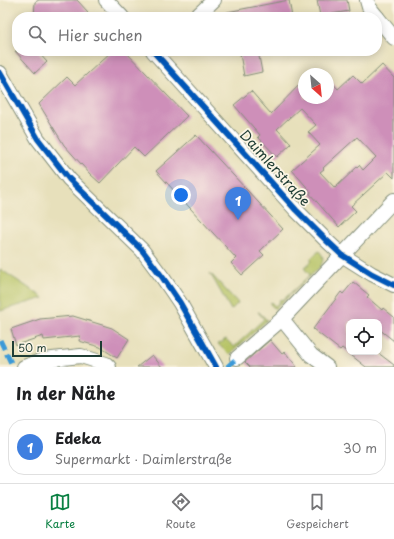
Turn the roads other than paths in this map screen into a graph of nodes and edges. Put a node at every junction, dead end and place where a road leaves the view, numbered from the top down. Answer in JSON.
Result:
{"nodes":[{"id":1,"x":106,"y":0,"type":"edge"},
{"id":2,"x":214,"y":0,"type":"edge"},
{"id":3,"x":367,"y":0,"type":"edge"},
{"id":4,"x":117,"y":12,"type":"edge"},
{"id":5,"x":201,"y":12,"type":"edge"},
{"id":6,"x":373,"y":12,"type":"edge"},
{"id":7,"x":382,"y":23,"type":"edge"},
{"id":8,"x":394,"y":38,"type":"edge"},
{"id":9,"x":159,"y":56,"type":"edge"},
{"id":10,"x":0,"y":73,"type":"edge"},
{"id":11,"x":394,"y":200,"type":"edge"},
{"id":12,"x":342,"y":255,"type":"junction"},
{"id":13,"x":394,"y":285,"type":"edge"},
{"id":14,"x":282,"y":319,"type":"junction"},
{"id":15,"x":237,"y":358,"type":"dead end"},
{"id":16,"x":24,"y":367,"type":"edge"},
{"id":17,"x":109,"y":367,"type":"edge"},
{"id":18,"x":216,"y":367,"type":"edge"},
{"id":19,"x":327,"y":367,"type":"edge"}],
"edges":[{"from":1,"to":4,"type":"street"},
{"from":2,"to":5,"type":"street"},
{"from":3,"to":6,"type":"street"},
{"from":7,"to":8,"type":"street"},
{"from":9,"to":12,"type":"street","name":"Daimlerstraße"},
{"from":10,"to":18,"type":"street"},
{"from":11,"to":12,"type":"street"},
{"from":12,"to":13,"type":"street","name":"Daimlerstraße"},
{"from":12,"to":14,"type":"street"},
{"from":14,"to":15,"type":"street"},
{"from":14,"to":19,"type":"street"},
{"from":16,"to":17,"type":"street"}]}
